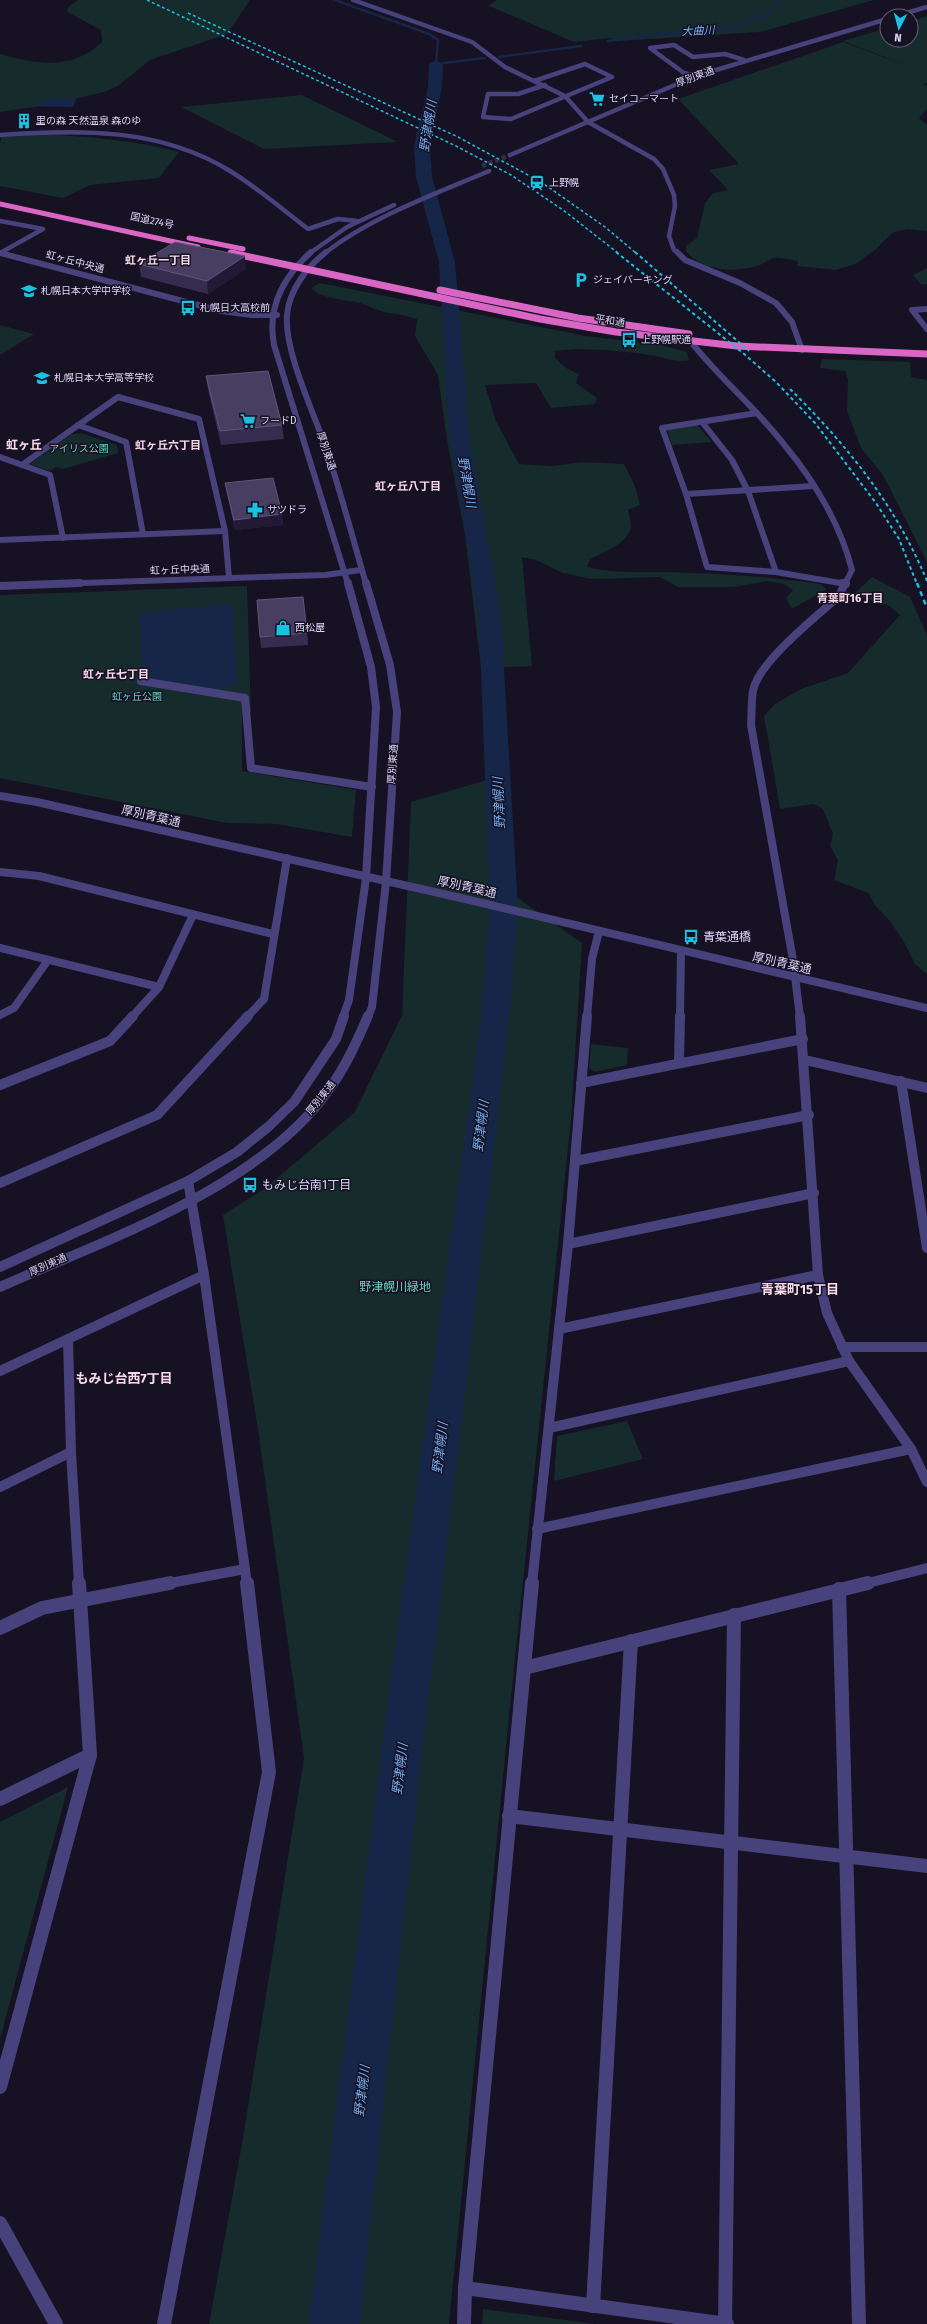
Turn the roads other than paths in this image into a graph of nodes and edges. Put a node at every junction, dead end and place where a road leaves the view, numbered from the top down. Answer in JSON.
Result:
{"nodes":[{"id":1,"x":353,"y":0,"type":"edge"},
{"id":2,"x":879,"y":21,"type":"edge"},
{"id":3,"x":879,"y":25,"type":"edge"},
{"id":4,"x":744,"y":60,"type":"junction"},
{"id":5,"x":696,"y":76,"type":"junction"},
{"id":6,"x":704,"y":80,"type":"dead end"},
{"id":7,"x":534,"y":81,"type":"junction"},
{"id":8,"x":544,"y":86,"type":"junction"},
{"id":9,"x":682,"y":89,"type":"dead end"},
{"id":10,"x":565,"y":96,"type":"junction"},
{"id":11,"x":591,"y":124,"type":"junction"},
{"id":12,"x":0,"y":135,"type":"edge"},
{"id":13,"x":510,"y":155,"type":"tunnel mouth"},
{"id":14,"x":517,"y":159,"type":"tunnel mouth"},
{"id":15,"x":476,"y":169,"type":"tunnel mouth"},
{"id":16,"x":489,"y":170,"type":"tunnel mouth"},
{"id":17,"x":0,"y":197,"type":"edge"},
{"id":18,"x":0,"y":204,"type":"edge"},
{"id":19,"x":0,"y":221,"type":"edge"},
{"id":20,"x":357,"y":221,"type":"junction"},
{"id":21,"x":0,"y":253,"type":"edge"},
{"id":22,"x":301,"y":261,"type":"junction"},
{"id":23,"x":314,"y":264,"type":"junction"},
{"id":24,"x":296,"y":268,"type":"junction"},
{"id":25,"x":308,"y":270,"type":"junction"},
{"id":26,"x":927,"y":309,"type":"edge"},
{"id":27,"x":272,"y":315,"type":"junction"},
{"id":28,"x":286,"y":315,"type":"junction"},
{"id":29,"x":927,"y":329,"type":"edge"},
{"id":30,"x":684,"y":334,"type":"junction"},
{"id":31,"x":691,"y":342,"type":"junction"},
{"id":32,"x":799,"y":343,"type":"junction"},
{"id":33,"x":927,"y":346,"type":"edge"},
{"id":34,"x":802,"y":350,"type":"junction"},
{"id":35,"x":927,"y":354,"type":"edge"},
{"id":36,"x":300,"y":377,"type":"junction"},
{"id":37,"x":284,"y":378,"type":"junction"},
{"id":38,"x":757,"y":413,"type":"junction"},
{"id":39,"x":702,"y":422,"type":"junction"},
{"id":40,"x":78,"y":425,"type":"junction"},
{"id":41,"x":0,"y":457,"type":"edge"},
{"id":42,"x":22,"y":465,"type":"junction"},
{"id":43,"x":814,"y":486,"type":"junction"},
{"id":44,"x":748,"y":491,"type":"junction"},
{"id":45,"x":686,"y":494,"type":"junction"},
{"id":46,"x":224,"y":531,"type":"junction"},
{"id":47,"x":143,"y":534,"type":"junction"},
{"id":48,"x":63,"y":538,"type":"junction"},
{"id":49,"x":0,"y":540,"type":"edge"},
{"id":50,"x":361,"y":570,"type":"junction"},
{"id":51,"x":345,"y":572,"type":"junction"},
{"id":52,"x":776,"y":572,"type":"junction"},
{"id":53,"x":229,"y":578,"type":"junction"},
{"id":54,"x":846,"y":584,"type":"junction"},
{"id":55,"x":0,"y":586,"type":"edge"},
{"id":56,"x":141,"y":681,"type":"dead end"},
{"id":57,"x":372,"y":787,"type":"junction"},
{"id":58,"x":0,"y":796,"type":"edge"},
{"id":59,"x":287,"y":858,"type":"junction"},
{"id":60,"x":0,"y":872,"type":"edge"},
{"id":61,"x":366,"y":878,"type":"junction"},
{"id":62,"x":386,"y":882,"type":"junction"},
{"id":63,"x":192,"y":915,"type":"junction"},
{"id":64,"x":600,"y":931,"type":"junction"},
{"id":65,"x":273,"y":934,"type":"junction"},
{"id":66,"x":0,"y":948,"type":"edge"},
{"id":67,"x":681,"y":950,"type":"junction"},
{"id":68,"x":48,"y":960,"type":"junction"},
{"id":69,"x":796,"y":978,"type":"junction"},
{"id":70,"x":159,"y":987,"type":"junction"},
{"id":71,"x":927,"y":1008,"type":"edge"},
{"id":72,"x":0,"y":1015,"type":"edge"},
{"id":73,"x":803,"y":1039,"type":"junction"},
{"id":74,"x":805,"y":1060,"type":"junction"},
{"id":75,"x":680,"y":1062,"type":"junction"},
{"id":76,"x":901,"y":1081,"type":"junction"},
{"id":77,"x":581,"y":1083,"type":"junction"},
{"id":78,"x":0,"y":1085,"type":"edge"},
{"id":79,"x":927,"y":1088,"type":"edge"},
{"id":80,"x":809,"y":1115,"type":"junction"},
{"id":81,"x":575,"y":1161,"type":"junction"},
{"id":82,"x":188,"y":1181,"type":"junction"},
{"id":83,"x":0,"y":1183,"type":"edge"},
{"id":84,"x":814,"y":1193,"type":"junction"},
{"id":85,"x":193,"y":1201,"type":"junction"},
{"id":86,"x":568,"y":1244,"type":"junction"},
{"id":87,"x":927,"y":1248,"type":"edge"},
{"id":88,"x":0,"y":1267,"type":"edge"},
{"id":89,"x":204,"y":1275,"type":"junction"},
{"id":90,"x":818,"y":1275,"type":"junction"},
{"id":91,"x":0,"y":1287,"type":"edge"},
{"id":92,"x":559,"y":1329,"type":"junction"},
{"id":93,"x":68,"y":1339,"type":"junction"},
{"id":94,"x":842,"y":1347,"type":"junction"},
{"id":95,"x":927,"y":1347,"type":"edge"},
{"id":96,"x":848,"y":1361,"type":"junction"},
{"id":97,"x":0,"y":1371,"type":"edge"},
{"id":98,"x":549,"y":1428,"type":"junction"},
{"id":99,"x":911,"y":1449,"type":"junction"},
{"id":100,"x":71,"y":1452,"type":"junction"},
{"id":101,"x":927,"y":1482,"type":"edge"},
{"id":102,"x":0,"y":1487,"type":"edge"},
{"id":103,"x":537,"y":1529,"type":"junction"},
{"id":104,"x":927,"y":1568,"type":"edge"},
{"id":105,"x":245,"y":1569,"type":"junction"},
{"id":106,"x":839,"y":1588,"type":"junction"},
{"id":107,"x":80,"y":1599,"type":"junction"},
{"id":108,"x":734,"y":1615,"type":"junction"},
{"id":109,"x":0,"y":1628,"type":"edge"},
{"id":110,"x":631,"y":1642,"type":"junction"},
{"id":111,"x":524,"y":1668,"type":"junction"},
{"id":112,"x":90,"y":1755,"type":"junction"},
{"id":113,"x":0,"y":1798,"type":"edge"},
{"id":114,"x":509,"y":1816,"type":"junction"},
{"id":115,"x":618,"y":1829,"type":"junction"},
{"id":116,"x":731,"y":1841,"type":"junction"},
{"id":117,"x":847,"y":1856,"type":"junction"},
{"id":118,"x":927,"y":1866,"type":"edge"},
{"id":119,"x":0,"y":2087,"type":"edge"},
{"id":120,"x":0,"y":2223,"type":"edge"},
{"id":121,"x":465,"y":2288,"type":"junction"},
{"id":122,"x":593,"y":2306,"type":"junction"},
{"id":123,"x":56,"y":2324,"type":"edge"},
{"id":124,"x":164,"y":2324,"type":"edge"},
{"id":125,"x":464,"y":2324,"type":"edge"},
{"id":126,"x":726,"y":2324,"type":"edge"},
{"id":127,"x":858,"y":2324,"type":"edge"}],
"edges":[{"from":1,"to":7,"type":"street"},
{"from":2,"to":4,"type":"street","name":"厚別東通"},
{"from":3,"to":6,"type":"street","name":"厚別東通"},
{"from":4,"to":5,"type":"street","name":"厚別東通"},
{"from":4,"to":5,"type":"street"},
{"from":5,"to":11,"type":"street","name":"厚別東通"},
{"from":7,"to":8,"type":"street"},
{"from":7,"to":10,"type":"street"},
{"from":8,"to":10,"type":"street"},
{"from":8,"to":10,"type":"street"},
{"from":9,"to":11,"type":"street","name":"厚別東通"},
{"from":10,"to":11,"type":"street"},
{"from":11,"to":13,"type":"street","name":"厚別東通"},
{"from":11,"to":14,"type":"street","name":"厚別東通"},
{"from":11,"to":32,"type":"street"},
{"from":12,"to":20,"type":"street"},
{"from":15,"to":20,"type":"street","name":"厚別東通"},
{"from":16,"to":23,"type":"street","name":"厚別東通"},
{"from":17,"to":22,"type":"highway","name":"国道274号"},
{"from":18,"to":24,"type":"highway","name":"国道274号"},
{"from":19,"to":21,"type":"street"},
{"from":20,"to":22,"type":"street","name":"厚別東通"},
{"from":21,"to":27,"type":"street","name":"虹ヶ丘中央通"},
{"from":22,"to":23,"type":"highway","name":"平和通"},
{"from":22,"to":24,"type":"street","name":"厚別東通"},
{"from":23,"to":25,"type":"street","name":"厚別東通"},
{"from":23,"to":30,"type":"highway","name":"平和通"},
{"from":24,"to":25,"type":"highway","name":"平和通"},
{"from":24,"to":27,"type":"street","name":"厚別東通"},
{"from":25,"to":28,"type":"street","name":"厚別東通"},
{"from":25,"to":31,"type":"highway","name":"平和通"},
{"from":26,"to":29,"type":"street"},
{"from":27,"to":28,"type":"street","name":"虹ヶ丘中央通"},
{"from":27,"to":37,"type":"street","name":"厚別東通"},
{"from":28,"to":36,"type":"street","name":"厚別東通"},
{"from":30,"to":31,"type":"street"},
{"from":30,"to":32,"type":"highway","name":"平和通"},
{"from":31,"to":34,"type":"highway","name":"平和通"},
{"from":31,"to":38,"type":"street"},
{"from":32,"to":33,"type":"highway","name":"平和通"},
{"from":32,"to":34,"type":"street"},
{"from":34,"to":35,"type":"highway","name":"平和通"},
{"from":36,"to":37,"type":"street"},
{"from":36,"to":50,"type":"street","name":"厚別東通"},
{"from":37,"to":51,"type":"street","name":"厚別東通"},
{"from":38,"to":39,"type":"street"},
{"from":38,"to":43,"type":"street"},
{"from":39,"to":44,"type":"street"},
{"from":39,"to":45,"type":"street"},
{"from":40,"to":42,"type":"street"},
{"from":40,"to":46,"type":"street"},
{"from":40,"to":47,"type":"street"},
{"from":41,"to":42,"type":"street"},
{"from":42,"to":48,"type":"street"},
{"from":43,"to":44,"type":"street"},
{"from":43,"to":54,"type":"street"},
{"from":44,"to":45,"type":"street"},
{"from":44,"to":52,"type":"street"},
{"from":45,"to":52,"type":"street"},
{"from":46,"to":47,"type":"street"},
{"from":46,"to":53,"type":"street"},
{"from":47,"to":48,"type":"street"},
{"from":48,"to":49,"type":"street"},
{"from":50,"to":51,"type":"street","name":"虹ヶ丘中央通"},
{"from":50,"to":62,"type":"street","name":"厚別東通"},
{"from":51,"to":53,"type":"street","name":"虹ヶ丘中央通"},
{"from":51,"to":57,"type":"street","name":"厚別東通"},
{"from":52,"to":54,"type":"street"},
{"from":53,"to":55,"type":"street","name":"虹ヶ丘中央通"},
{"from":54,"to":69,"type":"street"},
{"from":56,"to":57,"type":"street"},
{"from":57,"to":61,"type":"street","name":"厚別東通"},
{"from":58,"to":59,"type":"street","name":"厚別青葉通"},
{"from":59,"to":61,"type":"street","name":"厚別青葉通"},
{"from":59,"to":65,"type":"street"},
{"from":60,"to":63,"type":"street"},
{"from":61,"to":62,"type":"street","name":"厚別青葉通"},
{"from":61,"to":82,"type":"street","name":"厚別東通"},
{"from":62,"to":64,"type":"street","name":"厚別青葉通"},
{"from":62,"to":85,"type":"street","name":"厚別東通"},
{"from":63,"to":65,"type":"street"},
{"from":63,"to":70,"type":"street"},
{"from":64,"to":67,"type":"street","name":"厚別青葉通"},
{"from":64,"to":77,"type":"street"},
{"from":65,"to":83,"type":"street"},
{"from":66,"to":68,"type":"street"},
{"from":67,"to":69,"type":"street","name":"厚別青葉通"},
{"from":67,"to":75,"type":"street"},
{"from":68,"to":70,"type":"street"},
{"from":68,"to":72,"type":"street"},
{"from":69,"to":71,"type":"street","name":"厚別青葉通"},
{"from":69,"to":73,"type":"street"},
{"from":70,"to":78,"type":"street"},
{"from":73,"to":74,"type":"street"},
{"from":73,"to":75,"type":"street"},
{"from":74,"to":76,"type":"street"},
{"from":74,"to":80,"type":"street"},
{"from":75,"to":77,"type":"street"},
{"from":76,"to":79,"type":"street"},
{"from":76,"to":87,"type":"street"},
{"from":77,"to":81,"type":"street"},
{"from":80,"to":81,"type":"street"},
{"from":80,"to":84,"type":"street"},
{"from":81,"to":86,"type":"street"},
{"from":82,"to":85,"type":"street"},
{"from":82,"to":88,"type":"street","name":"厚別東通"},
{"from":84,"to":86,"type":"street"},
{"from":84,"to":90,"type":"street"},
{"from":85,"to":89,"type":"street"},
{"from":85,"to":91,"type":"street","name":"厚別東通"},
{"from":86,"to":92,"type":"street"},
{"from":89,"to":93,"type":"street"},
{"from":89,"to":105,"type":"street"},
{"from":90,"to":92,"type":"street"},
{"from":90,"to":94,"type":"street"},
{"from":92,"to":98,"type":"street"},
{"from":93,"to":97,"type":"street"},
{"from":93,"to":100,"type":"street"},
{"from":94,"to":95,"type":"street"},
{"from":94,"to":96,"type":"street"},
{"from":96,"to":98,"type":"street"},
{"from":96,"to":99,"type":"street"},
{"from":98,"to":103,"type":"street"},
{"from":99,"to":101,"type":"street"},
{"from":99,"to":103,"type":"street"},
{"from":100,"to":102,"type":"street"},
{"from":100,"to":107,"type":"street"},
{"from":103,"to":111,"type":"street"},
{"from":104,"to":106,"type":"street"},
{"from":105,"to":107,"type":"street"},
{"from":105,"to":124,"type":"street"},
{"from":106,"to":108,"type":"street"},
{"from":106,"to":117,"type":"street"},
{"from":107,"to":109,"type":"street"},
{"from":107,"to":112,"type":"street"},
{"from":108,"to":110,"type":"street"},
{"from":108,"to":116,"type":"street"},
{"from":110,"to":111,"type":"street"},
{"from":110,"to":115,"type":"street"},
{"from":111,"to":114,"type":"street"},
{"from":112,"to":113,"type":"street"},
{"from":112,"to":119,"type":"street"},
{"from":114,"to":115,"type":"street"},
{"from":114,"to":121,"type":"street"},
{"from":115,"to":116,"type":"street"},
{"from":115,"to":122,"type":"street"},
{"from":116,"to":117,"type":"street"},
{"from":116,"to":126,"type":"street"},
{"from":117,"to":118,"type":"street"},
{"from":117,"to":127,"type":"street"},
{"from":120,"to":123,"type":"street"},
{"from":121,"to":122,"type":"street"},
{"from":121,"to":125,"type":"street"},
{"from":122,"to":126,"type":"street"}]}
